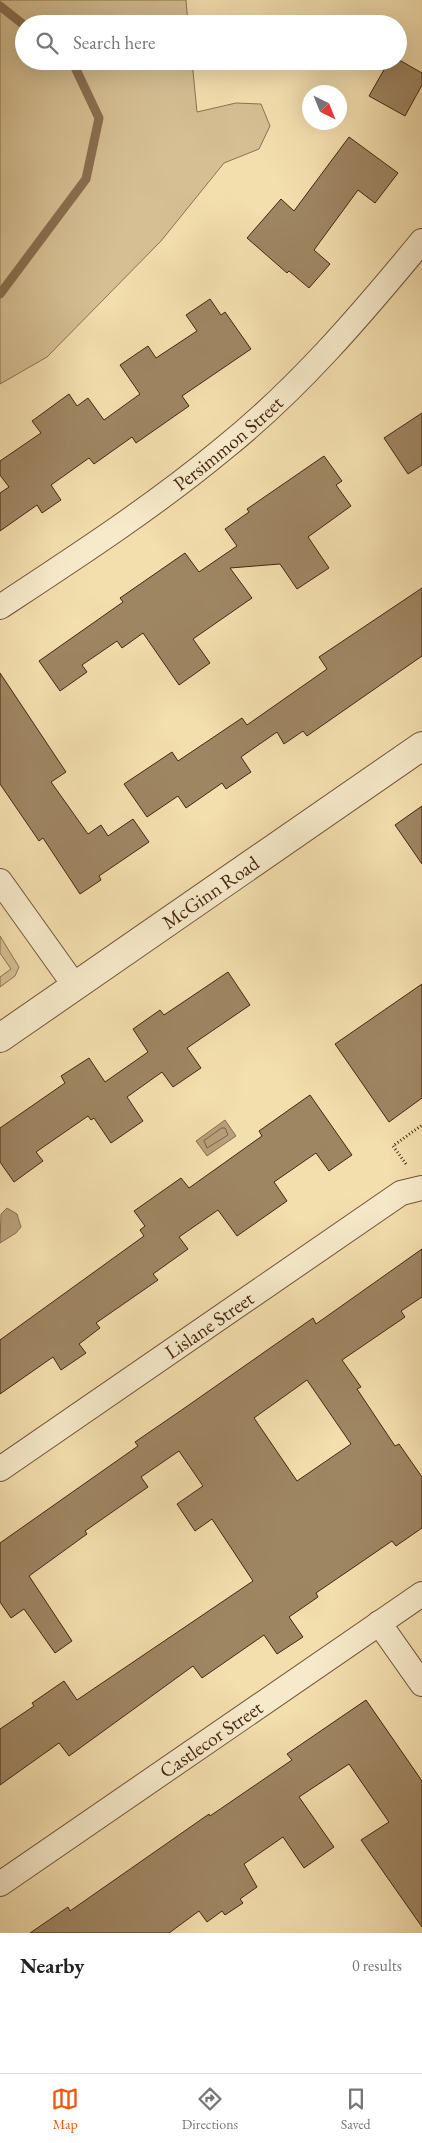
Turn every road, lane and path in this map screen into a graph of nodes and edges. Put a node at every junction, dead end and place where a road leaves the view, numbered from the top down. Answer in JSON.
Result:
{"nodes":[{"id":1,"x":422,"y":241,"type":"edge"},
{"id":2,"x":0,"y":606,"type":"edge"},
{"id":3,"x":422,"y":746,"type":"edge"},
{"id":4,"x":0,"y":881,"type":"edge"},
{"id":5,"x":75,"y":986,"type":"junction"},
{"id":6,"x":0,"y":1038,"type":"edge"},
{"id":7,"x":422,"y":1125,"type":"edge"},
{"id":8,"x":406,"y":1165,"type":"dead end"},
{"id":9,"x":422,"y":1188,"type":"edge"},
{"id":10,"x":0,"y":1469,"type":"edge"},
{"id":11,"x":422,"y":1594,"type":"edge"},
{"id":12,"x":379,"y":1623,"type":"junction"},
{"id":13,"x":422,"y":1684,"type":"edge"},
{"id":14,"x":0,"y":1884,"type":"edge"}],
"edges":[{"from":1,"to":2,"type":"street","name":"Persimmon Street"},
{"from":3,"to":5,"type":"street","name":"McGinn Road"},
{"from":4,"to":5,"type":"street"},
{"from":5,"to":6,"type":"street","name":"McGinn Road"},
{"from":7,"to":8,"type":"path"},
{"from":9,"to":10,"type":"street","name":"Lislane Street"},
{"from":11,"to":12,"type":"street","name":"Castlecor Street"},
{"from":12,"to":13,"type":"street"},
{"from":12,"to":14,"type":"street","name":"Castlecor Street"}]}
